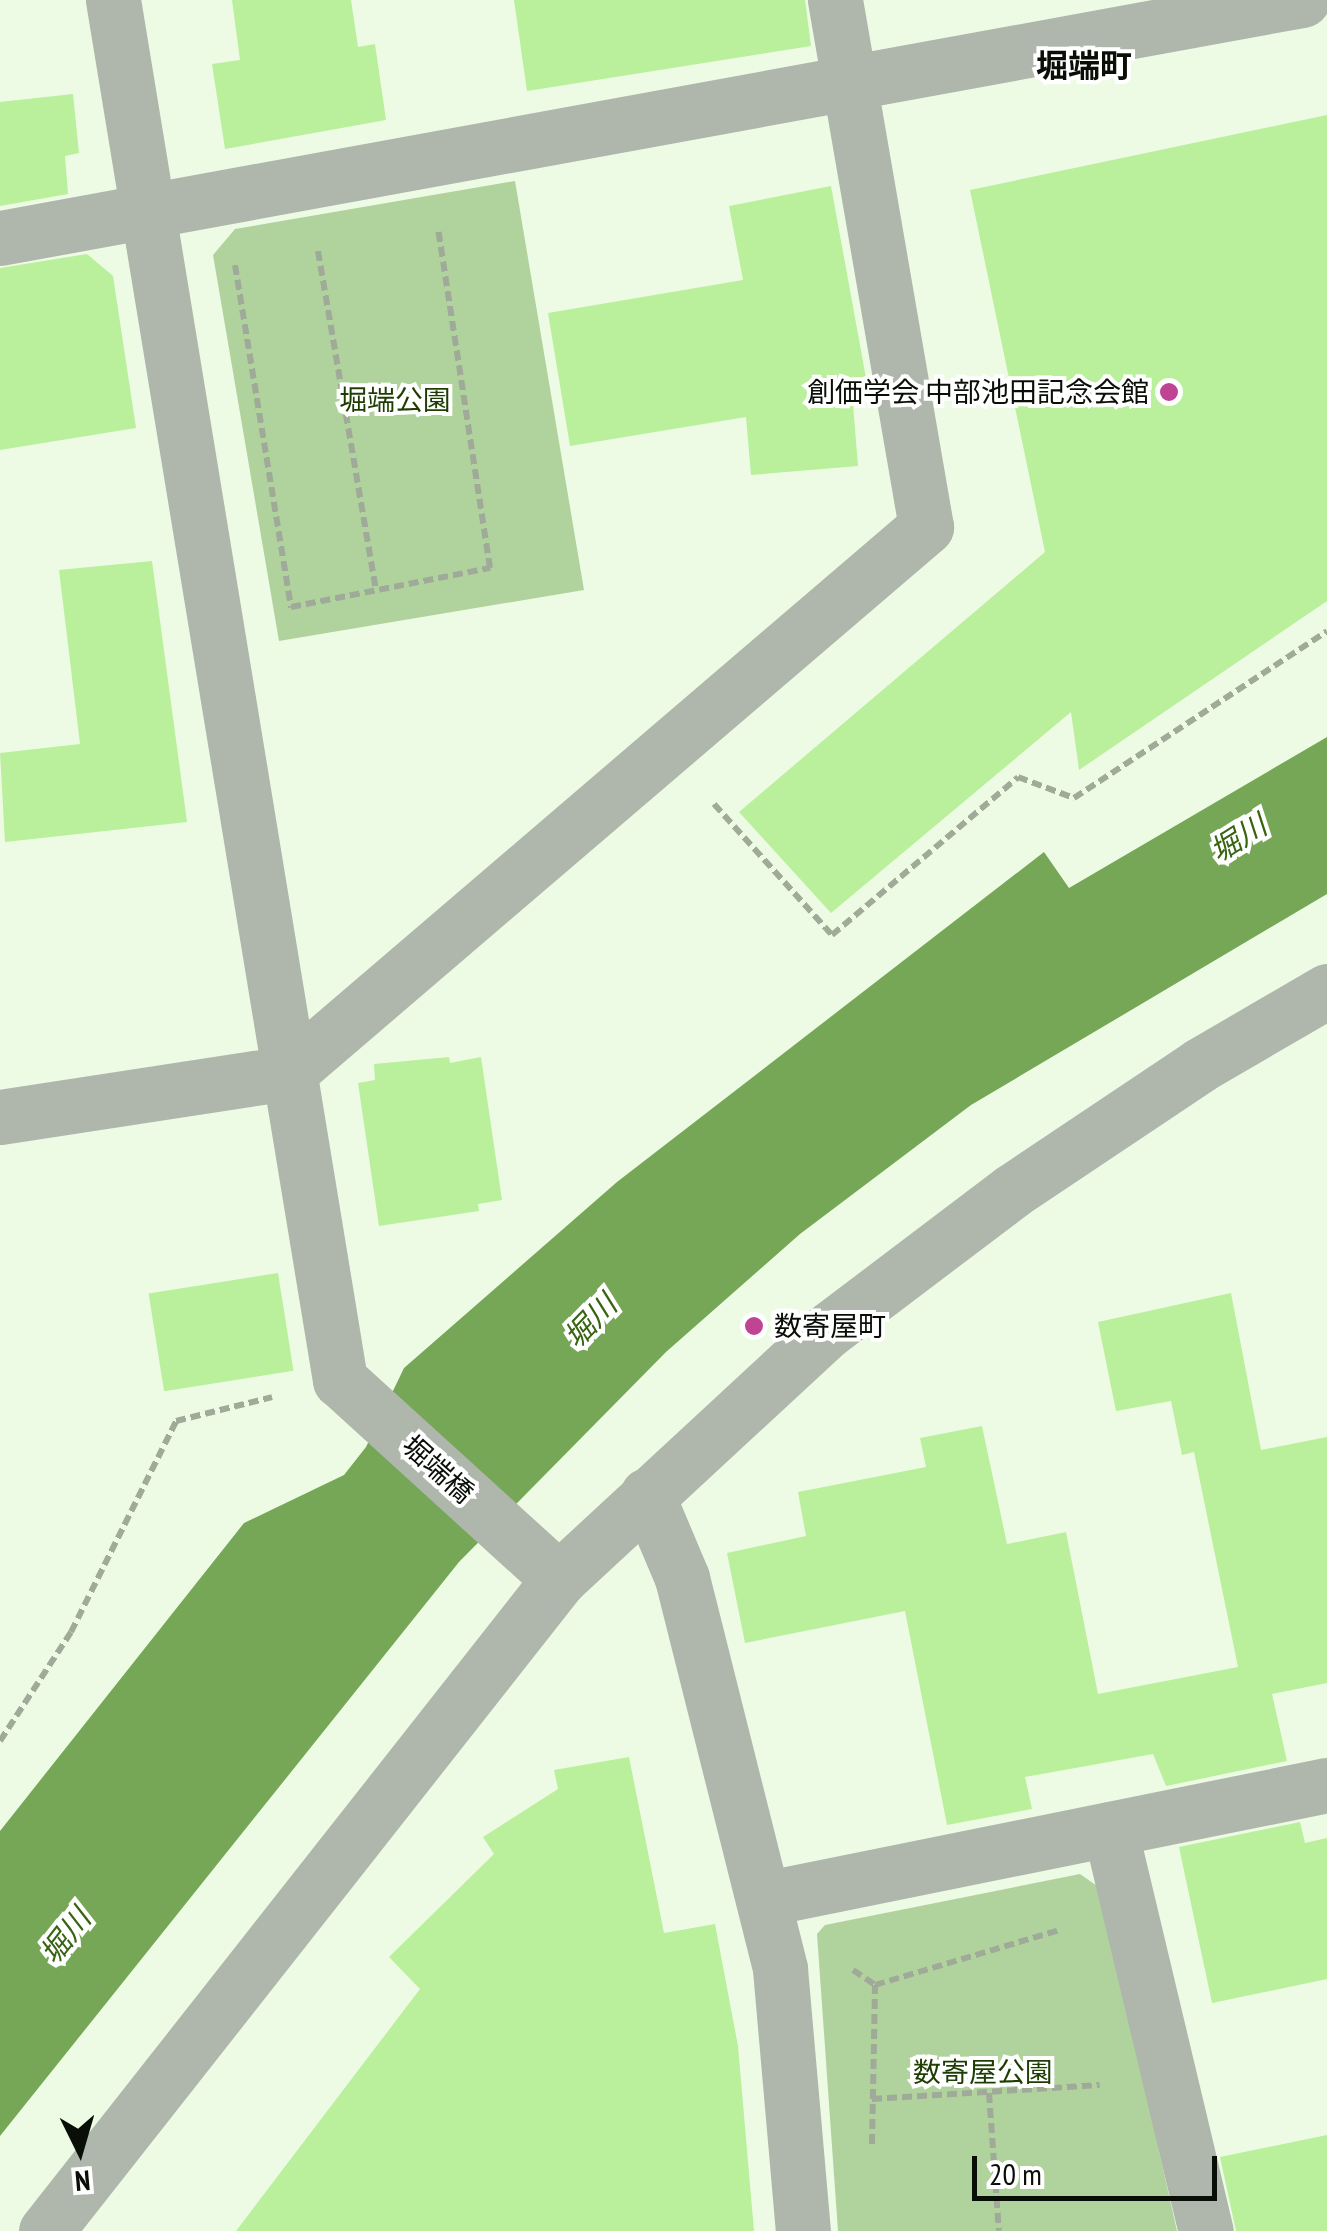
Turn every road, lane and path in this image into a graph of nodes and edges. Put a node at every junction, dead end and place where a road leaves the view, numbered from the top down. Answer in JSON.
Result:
{"nodes":[{"id":1,"x":114,"y":0,"type":"edge"},
{"id":2,"x":834,"y":0,"type":"edge"},
{"id":3,"x":1302,"y":0,"type":"edge"},
{"id":4,"x":853,"y":86,"type":"junction"},
{"id":5,"x":426,"y":158,"type":"junction"},
{"id":6,"x":148,"y":213,"type":"junction"},
{"id":7,"x":439,"y":230,"type":"junction"},
{"id":8,"x":422,"y":233,"type":"dead end"},
{"id":9,"x":0,"y":238,"type":"edge"},
{"id":10,"x":336,"y":247,"type":"dead end"},
{"id":11,"x":318,"y":250,"type":"junction"},
{"id":12,"x":302,"y":253,"type":"dead end"},
{"id":13,"x":251,"y":262,"type":"dead end"},
{"id":14,"x":376,"y":590,"type":"junction"},
{"id":15,"x":1327,"y":631,"type":"edge"},
{"id":16,"x":668,"y":752,"type":"junction"},
{"id":17,"x":1327,"y":991,"type":"edge"},
{"id":18,"x":288,"y":1073,"type":"junction"},
{"id":19,"x":0,"y":1117,"type":"edge"},
{"id":20,"x":355,"y":1394,"type":"junction"},
{"id":21,"x":647,"y":1495,"type":"junction"},
{"id":22,"x":559,"y":1579,"type":"junction"},
{"id":23,"x":0,"y":1741,"type":"edge"},
{"id":24,"x":1327,"y":1785,"type":"edge"},
{"id":25,"x":1110,"y":1830,"type":"junction"},
{"id":26,"x":763,"y":1900,"type":"junction"},
{"id":27,"x":1071,"y":1927,"type":"dead end"},
{"id":28,"x":1111,"y":2085,"type":"dead end"},
{"id":29,"x":989,"y":2092,"type":"junction"},
{"id":30,"x":872,"y":2099,"type":"junction"},
{"id":31,"x":872,"y":2156,"type":"dead end"},
{"id":32,"x":46,"y":2231,"type":"edge"},
{"id":33,"x":803,"y":2231,"type":"edge"},
{"id":34,"x":999,"y":2231,"type":"edge"},
{"id":35,"x":1206,"y":2231,"type":"edge"}],
"edges":[{"from":1,"to":6,"type":"street"},
{"from":2,"to":4,"type":"street"},
{"from":3,"to":4,"type":"street"},
{"from":4,"to":5,"type":"street"},
{"from":4,"to":16,"type":"street"},
{"from":5,"to":6,"type":"street"},
{"from":5,"to":7,"type":"path"},
{"from":6,"to":9,"type":"street"},
{"from":6,"to":18,"type":"street"},
{"from":7,"to":8,"type":"path"},
{"from":7,"to":14,"type":"path"},
{"from":10,"to":11,"type":"path"},
{"from":11,"to":12,"type":"path"},
{"from":11,"to":14,"type":"path"},
{"from":13,"to":14,"type":"path"},
{"from":15,"to":16,"type":"path"},
{"from":16,"to":18,"type":"street"},
{"from":17,"to":21,"type":"street"},
{"from":18,"to":19,"type":"street"},
{"from":18,"to":20,"type":"street"},
{"from":20,"to":22,"type":"street","name":"堀端橋"},
{"from":20,"to":23,"type":"path"},
{"from":21,"to":22,"type":"street"},
{"from":21,"to":26,"type":"street"},
{"from":22,"to":32,"type":"street"},
{"from":24,"to":25,"type":"street"},
{"from":25,"to":26,"type":"street"},
{"from":25,"to":35,"type":"street"},
{"from":26,"to":33,"type":"street"},
{"from":27,"to":30,"type":"path"},
{"from":28,"to":29,"type":"path"},
{"from":29,"to":30,"type":"path"},
{"from":29,"to":34,"type":"path"},
{"from":30,"to":31,"type":"path"}]}
